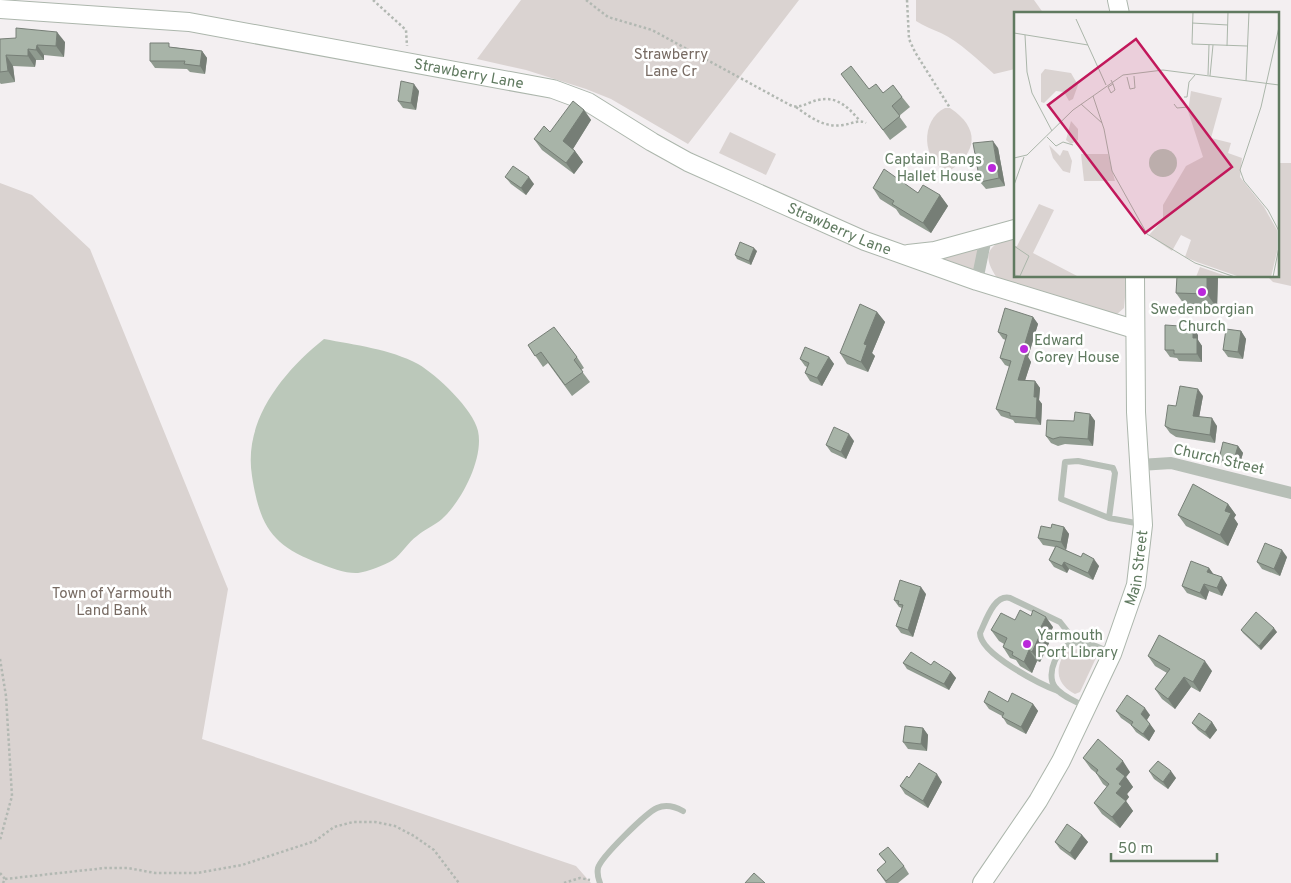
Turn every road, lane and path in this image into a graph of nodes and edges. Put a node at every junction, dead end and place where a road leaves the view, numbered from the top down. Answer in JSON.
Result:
{"nodes":[{"id":1,"x":373,"y":0,"type":"edge"},
{"id":2,"x":586,"y":0,"type":"edge"},
{"id":3,"x":907,"y":0,"type":"edge"},
{"id":4,"x":0,"y":9,"type":"edge"},
{"id":5,"x":405,"y":61,"type":"junction"},
{"id":6,"x":796,"y":107,"type":"junction"},
{"id":7,"x":950,"y":108,"type":"dead end"},
{"id":8,"x":860,"y":121,"type":"junction"},
{"id":9,"x":866,"y":123,"type":"dead end"},
{"id":10,"x":1014,"y":229,"type":"edge"},
{"id":11,"x":986,"y":237,"type":"junction"},
{"id":12,"x":902,"y":254,"type":"junction"},
{"id":13,"x":1135,"y":278,"type":"edge"},
{"id":14,"x":977,"y":281,"type":"junction"},
{"id":15,"x":1134,"y":329,"type":"junction"},
{"id":16,"x":1140,"y":465,"type":"junction"},
{"id":17,"x":1291,"y":493,"type":"edge"},
{"id":18,"x":1109,"y":518,"type":"junction"},
{"id":19,"x":1143,"y":525,"type":"junction"},
{"id":20,"x":1087,"y":643,"type":"junction"},
{"id":21,"x":1112,"y":654,"type":"junction"},
{"id":22,"x":0,"y":659,"type":"edge"},
{"id":23,"x":1058,"y":691,"type":"junction"},
{"id":24,"x":1088,"y":708,"type":"junction"},
{"id":25,"x":683,"y":811,"type":"dead end"},
{"id":26,"x":0,"y":840,"type":"edge"},
{"id":27,"x":0,"y":872,"type":"edge"},
{"id":28,"x":5,"y":879,"type":"junction"},
{"id":29,"x":597,"y":882,"type":"edge"},
{"id":30,"x":3,"y":883,"type":"edge"},
{"id":31,"x":459,"y":883,"type":"edge"},
{"id":32,"x":564,"y":883,"type":"edge"},
{"id":33,"x":982,"y":883,"type":"edge"}],
"edges":[{"from":1,"to":5,"type":"path"},
{"from":2,"to":6,"type":"path"},
{"from":3,"to":7,"type":"path"},
{"from":4,"to":5,"type":"street","name":"Strawberry Lane"},
{"from":5,"to":12,"type":"street","name":"Strawberry Lane"},
{"from":6,"to":8,"type":"path"},
{"from":6,"to":8,"type":"path"},
{"from":8,"to":9,"type":"path"},
{"from":10,"to":11,"type":"street","name":"Strawberry Lane"},
{"from":11,"to":12,"type":"street","name":"Strawberry Lane"},
{"from":11,"to":14,"type":"street"},
{"from":12,"to":14,"type":"street","name":"Strawberry Lane"},
{"from":13,"to":15,"type":"street","name":"Main Street"},
{"from":14,"to":15,"type":"street","name":"Strawberry Lane"},
{"from":15,"to":16,"type":"street","name":"Main Street"},
{"from":16,"to":17,"type":"street","name":"Church Street"},
{"from":16,"to":19,"type":"street","name":"Main Street"},
{"from":18,"to":18,"type":"lane"},
{"from":18,"to":19,"type":"lane"},
{"from":19,"to":21,"type":"street","name":"Main Street"},
{"from":20,"to":21,"type":"lane"},
{"from":20,"to":23,"type":"lane"},
{"from":20,"to":23,"type":"lane"},
{"from":21,"to":24,"type":"street","name":"Main Street"},
{"from":22,"to":26,"type":"path"},
{"from":23,"to":24,"type":"lane"},
{"from":24,"to":33,"type":"street","name":"Main Street"},
{"from":25,"to":29,"type":"lane"},
{"from":27,"to":28,"type":"path"},
{"from":28,"to":30,"type":"path"},
{"from":28,"to":31,"type":"path"},
{"from":29,"to":32,"type":"path"}]}
